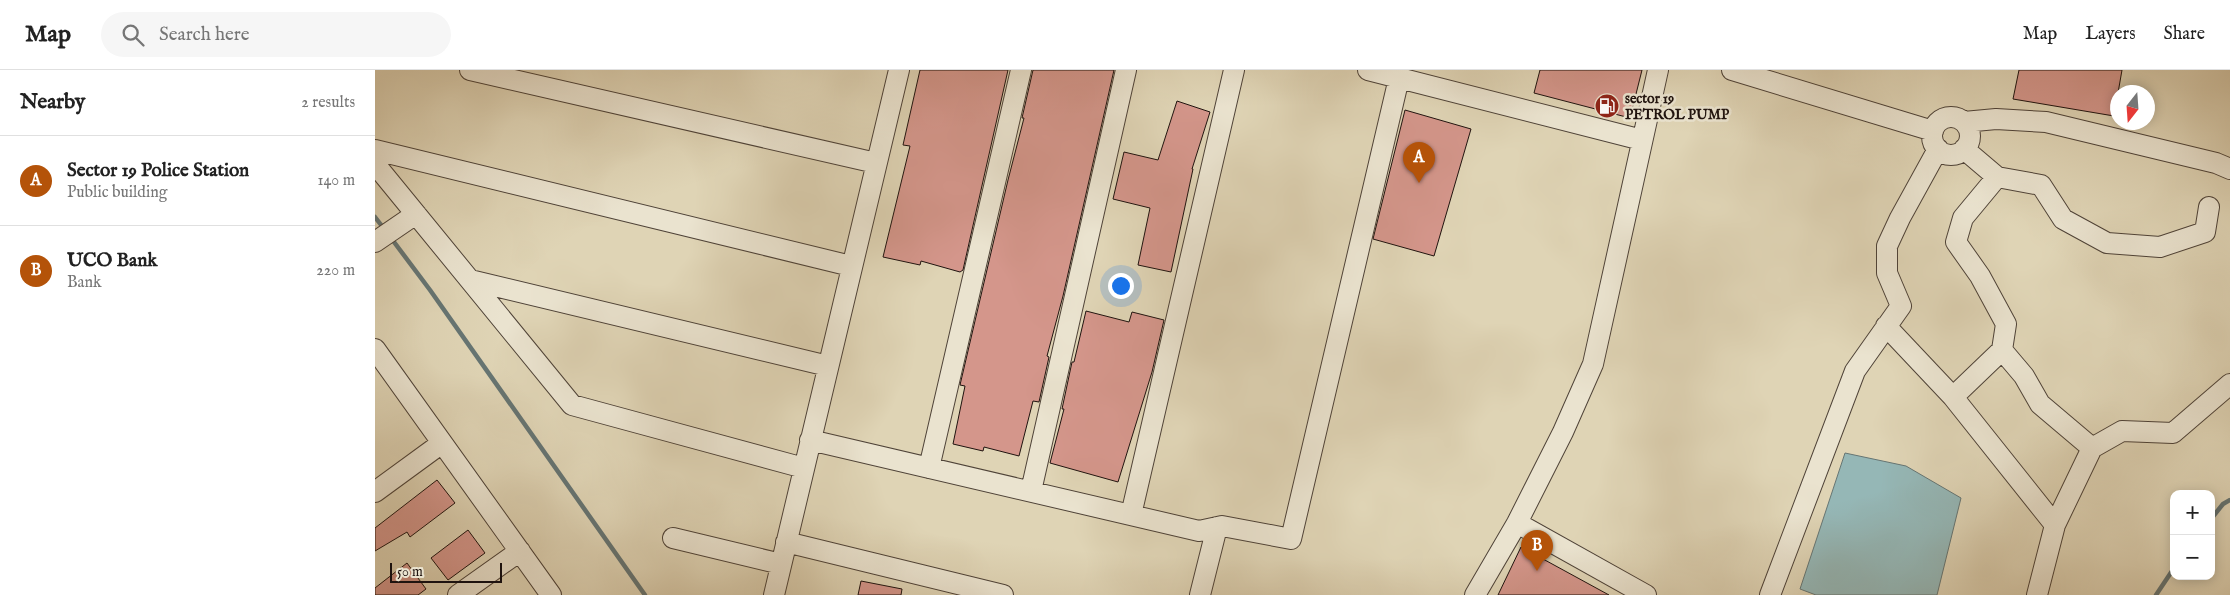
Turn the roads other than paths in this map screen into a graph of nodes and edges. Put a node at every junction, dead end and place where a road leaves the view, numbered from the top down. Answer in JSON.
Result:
{"nodes":[{"id":1,"x":470,"y":70,"type":"edge"},
{"id":2,"x":899,"y":70,"type":"edge"},
{"id":3,"x":1021,"y":70,"type":"edge"},
{"id":4,"x":1126,"y":70,"type":"edge"},
{"id":5,"x":1235,"y":70,"type":"edge"},
{"id":6,"x":1368,"y":70,"type":"edge"},
{"id":7,"x":1658,"y":70,"type":"edge"},
{"id":8,"x":1732,"y":70,"type":"edge"},
{"id":9,"x":1399,"y":78,"type":"junction"},
{"id":10,"x":1964,"y":122,"type":"junction"},
{"id":11,"x":1642,"y":140,"type":"junction"},
{"id":12,"x":1935,"y":140,"type":"junction"},
{"id":13,"x":1964,"y":149,"type":"junction"},
{"id":14,"x":375,"y":150,"type":"edge"},
{"id":15,"x":876,"y":163,"type":"junction"},
{"id":16,"x":375,"y":164,"type":"edge"},
{"id":17,"x":2230,"y":169,"type":"edge"},
{"id":18,"x":1997,"y":177,"type":"junction"},
{"id":19,"x":2209,"y":207,"type":"dead end"},
{"id":20,"x":416,"y":214,"type":"junction"},
{"id":21,"x":375,"y":242,"type":"edge"},
{"id":22,"x":851,"y":266,"type":"junction"},
{"id":23,"x":470,"y":280,"type":"junction"},
{"id":24,"x":1887,"y":326,"type":"junction"},
{"id":25,"x":2002,"y":350,"type":"junction"},
{"id":26,"x":377,"y":355,"type":"edge"},
{"id":27,"x":828,"y":366,"type":"junction"},
{"id":28,"x":2230,"y":384,"type":"edge"},
{"id":29,"x":1953,"y":397,"type":"junction"},
{"id":30,"x":810,"y":440,"type":"junction"},
{"id":31,"x":442,"y":443,"type":"junction"},
{"id":32,"x":2091,"y":448,"type":"junction"},
{"id":33,"x":804,"y":468,"type":"junction"},
{"id":34,"x":929,"y":468,"type":"junction"},
{"id":35,"x":1031,"y":491,"type":"junction"},
{"id":36,"x":375,"y":492,"type":"edge"},
{"id":37,"x":1131,"y":515,"type":"junction"},
{"id":38,"x":1517,"y":523,"type":"junction"},
{"id":39,"x":2055,"y":525,"type":"junction"},
{"id":40,"x":1217,"y":527,"type":"junction"},
{"id":41,"x":673,"y":538,"type":"dead end"},
{"id":42,"x":786,"y":542,"type":"junction"},
{"id":43,"x":520,"y":551,"type":"junction"},
{"id":44,"x":781,"y":564,"type":"junction"},
{"id":45,"x":458,"y":595,"type":"edge"},
{"id":46,"x":551,"y":595,"type":"edge"},
{"id":47,"x":773,"y":595,"type":"edge"},
{"id":48,"x":1003,"y":595,"type":"edge"},
{"id":49,"x":1200,"y":595,"type":"edge"},
{"id":50,"x":1475,"y":595,"type":"edge"},
{"id":51,"x":1646,"y":595,"type":"edge"},
{"id":52,"x":1770,"y":595,"type":"edge"},
{"id":53,"x":2037,"y":595,"type":"edge"}],
"edges":[{"from":1,"to":15,"type":"street"},
{"from":2,"to":15,"type":"street"},
{"from":3,"to":34,"type":"street"},
{"from":4,"to":35,"type":"street"},
{"from":5,"to":37,"type":"street"},
{"from":6,"to":9,"type":"street"},
{"from":7,"to":11,"type":"street"},
{"from":8,"to":12,"type":"street"},
{"from":9,"to":11,"type":"street"},
{"from":9,"to":40,"type":"street"},
{"from":10,"to":12,"type":"street"},
{"from":10,"to":13,"type":"street"},
{"from":10,"to":17,"type":"street"},
{"from":11,"to":38,"type":"street"},
{"from":12,"to":13,"type":"street"},
{"from":12,"to":24,"type":"street"},
{"from":13,"to":18,"type":"street"},
{"from":14,"to":22,"type":"street"},
{"from":15,"to":22,"type":"street"},
{"from":16,"to":20,"type":"street"},
{"from":18,"to":19,"type":"street"},
{"from":18,"to":25,"type":"street"},
{"from":20,"to":21,"type":"street"},
{"from":20,"to":23,"type":"street"},
{"from":22,"to":27,"type":"street"},
{"from":23,"to":27,"type":"street"},
{"from":23,"to":33,"type":"street"},
{"from":24,"to":29,"type":"street"},
{"from":24,"to":52,"type":"street"},
{"from":25,"to":29,"type":"street"},
{"from":25,"to":32,"type":"street"},
{"from":26,"to":31,"type":"street"},
{"from":27,"to":30,"type":"street"},
{"from":28,"to":32,"type":"street"},
{"from":29,"to":39,"type":"street"},
{"from":30,"to":33,"type":"street"},
{"from":30,"to":34,"type":"street"},
{"from":31,"to":36,"type":"street"},
{"from":31,"to":43,"type":"street"},
{"from":32,"to":39,"type":"street"},
{"from":33,"to":42,"type":"street"},
{"from":34,"to":35,"type":"street"},
{"from":35,"to":37,"type":"street"},
{"from":37,"to":40,"type":"street"},
{"from":38,"to":50,"type":"street"},
{"from":38,"to":51,"type":"street"},
{"from":39,"to":53,"type":"street"},
{"from":40,"to":49,"type":"street"},
{"from":41,"to":44,"type":"street"},
{"from":42,"to":44,"type":"street"},
{"from":42,"to":48,"type":"street"},
{"from":43,"to":45,"type":"street"},
{"from":43,"to":46,"type":"street"},
{"from":44,"to":47,"type":"street"}]}
